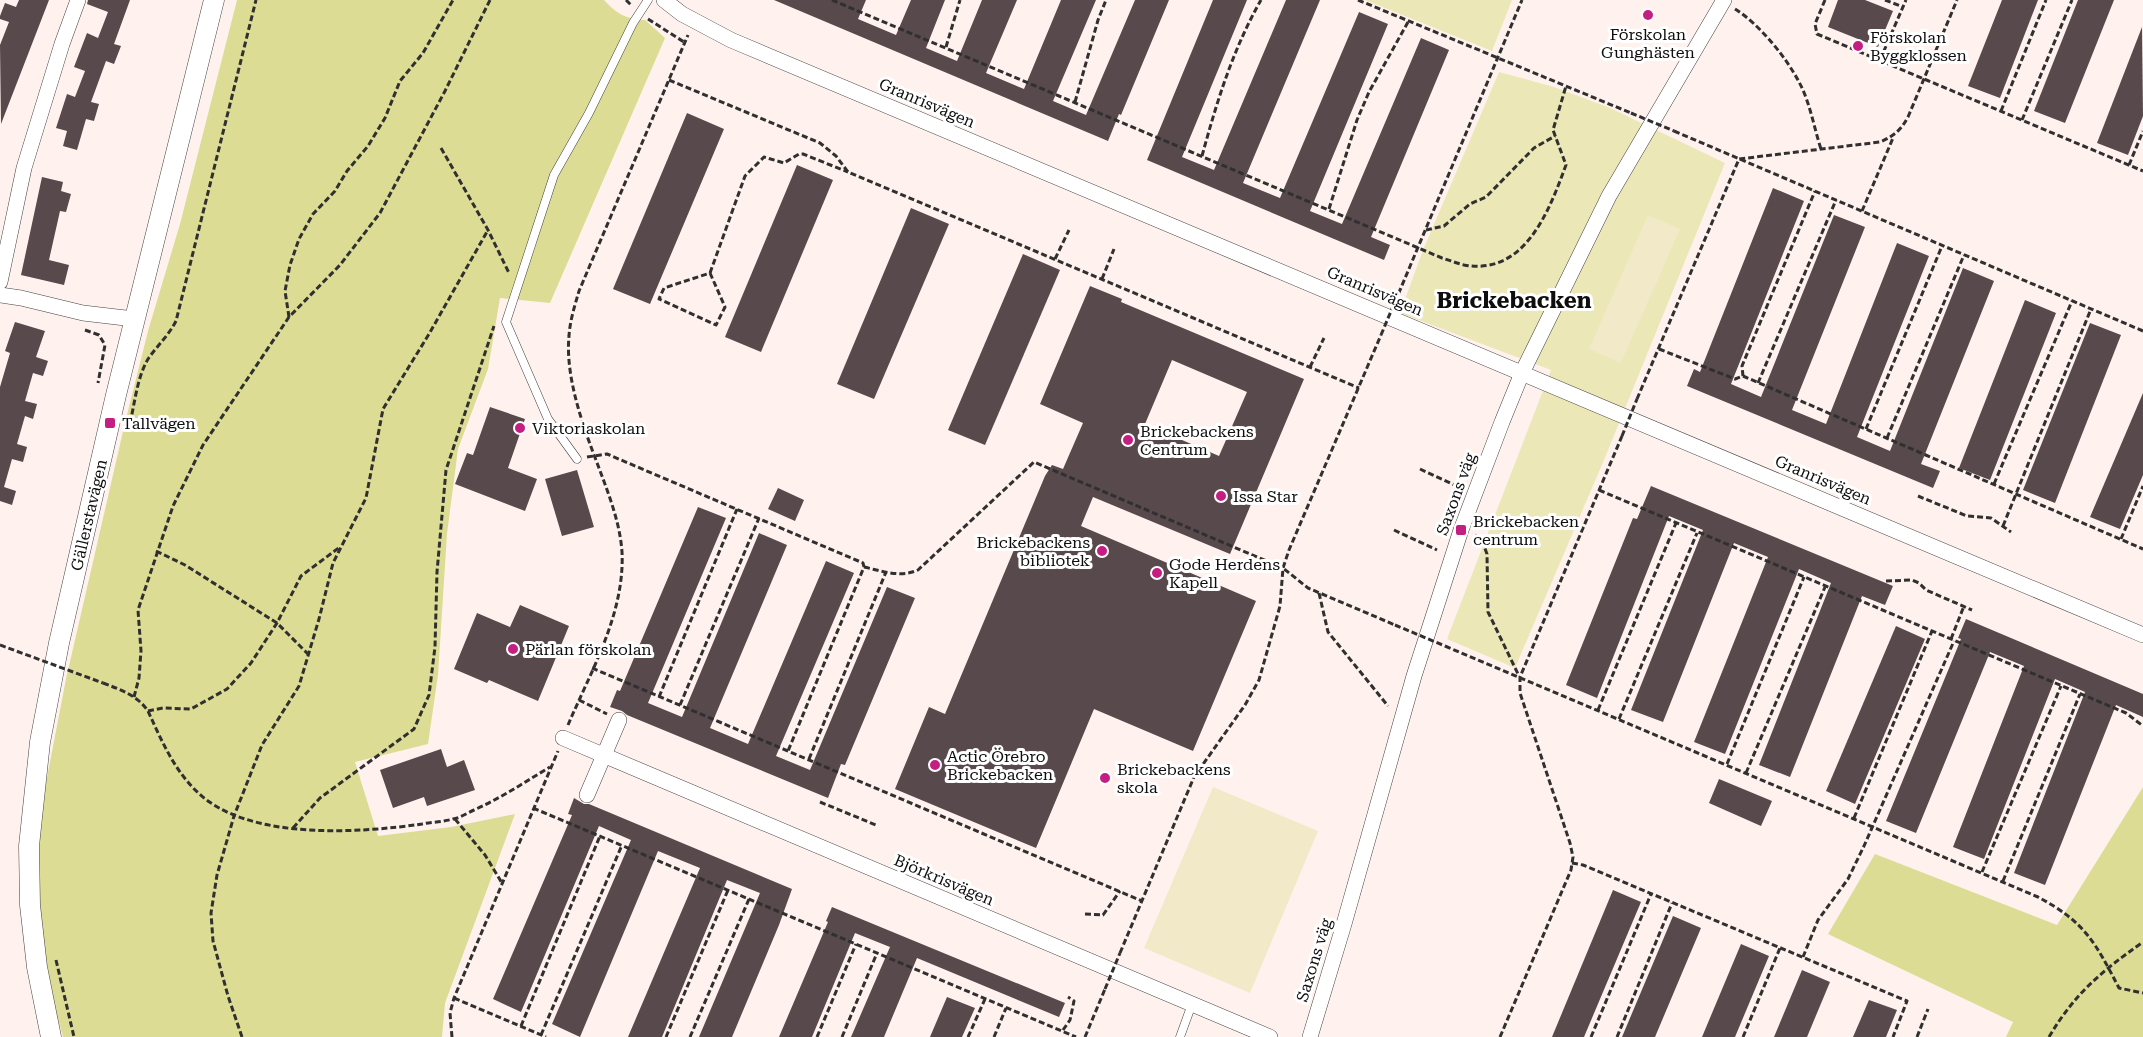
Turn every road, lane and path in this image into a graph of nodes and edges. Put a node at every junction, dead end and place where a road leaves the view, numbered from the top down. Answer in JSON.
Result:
{"nodes":[{"id":1,"x":78,"y":0,"type":"edge"},
{"id":2,"x":214,"y":0,"type":"edge"},
{"id":3,"x":256,"y":0,"type":"edge"},
{"id":4,"x":453,"y":0,"type":"edge"},
{"id":5,"x":490,"y":0,"type":"edge"},
{"id":6,"x":626,"y":0,"type":"edge"},
{"id":7,"x":648,"y":0,"type":"edge"},
{"id":8,"x":664,"y":0,"type":"edge"},
{"id":9,"x":832,"y":0,"type":"edge"},
{"id":10,"x":960,"y":0,"type":"edge"},
{"id":11,"x":1106,"y":0,"type":"edge"},
{"id":12,"x":1261,"y":0,"type":"edge"},
{"id":13,"x":1358,"y":0,"type":"edge"},
{"id":14,"x":1522,"y":0,"type":"edge"},
{"id":15,"x":1825,"y":0,"type":"edge"},
{"id":16,"x":1885,"y":0,"type":"edge"},
{"id":17,"x":1906,"y":0,"type":"edge"},
{"id":18,"x":1957,"y":0,"type":"edge"},
{"id":19,"x":2046,"y":0,"type":"edge"},
{"id":20,"x":2072,"y":0,"type":"edge"},
{"id":21,"x":1724,"y":1,"type":"edge"},
{"id":22,"x":1903,"y":8,"type":"junction"},
{"id":23,"x":640,"y":13,"type":"junction"},
{"id":24,"x":693,"y":21,"type":"junction"},
{"id":25,"x":1408,"y":21,"type":"junction"},
{"id":26,"x":684,"y":42,"type":"junction"},
{"id":27,"x":946,"y":48,"type":"junction"},
{"id":28,"x":1498,"y":58,"type":"junction"},
{"id":29,"x":1880,"y":60,"type":"junction"},
{"id":30,"x":1924,"y":78,"type":"junction"},
{"id":31,"x":669,"y":80,"type":"junction"},
{"id":32,"x":1566,"y":86,"type":"junction"},
{"id":33,"x":1075,"y":102,"type":"junction"},
{"id":34,"x":2001,"y":111,"type":"junction"},
{"id":35,"x":2022,"y":120,"type":"junction"},
{"id":36,"x":2143,"y":131,"type":"edge"},
{"id":37,"x":1555,"y":136,"type":"junction"},
{"id":38,"x":1894,"y":136,"type":"junction"},
{"id":39,"x":441,"y":148,"type":"dead end"},
{"id":40,"x":1821,"y":149,"type":"junction"},
{"id":41,"x":1202,"y":156,"type":"junction"},
{"id":42,"x":1739,"y":159,"type":"junction"},
{"id":43,"x":2129,"y":165,"type":"junction"},
{"id":44,"x":2143,"y":171,"type":"edge"},
{"id":45,"x":848,"y":172,"type":"junction"},
{"id":46,"x":1815,"y":191,"type":"junction"},
{"id":47,"x":1836,"y":200,"type":"junction"},
{"id":48,"x":1329,"y":209,"type":"junction"},
{"id":49,"x":1862,"y":211,"type":"junction"},
{"id":50,"x":488,"y":230,"type":"junction"},
{"id":51,"x":1069,"y":230,"type":"dead end"},
{"id":52,"x":1425,"y":230,"type":"junction"},
{"id":53,"x":1942,"y":246,"type":"junction"},
{"id":54,"x":1418,"y":247,"type":"junction"},
{"id":55,"x":1114,"y":249,"type":"dead end"},
{"id":56,"x":1964,"y":255,"type":"junction"},
{"id":57,"x":1055,"y":259,"type":"junction"},
{"id":58,"x":710,"y":273,"type":"junction"},
{"id":59,"x":1102,"y":279,"type":"junction"},
{"id":60,"x":0,"y":282,"type":"edge"},
{"id":61,"x":516,"y":289,"type":"junction"},
{"id":62,"x":0,"y":295,"type":"edge"},
{"id":63,"x":2072,"y":301,"type":"junction"},
{"id":64,"x":2091,"y":309,"type":"junction"},
{"id":65,"x":289,"y":317,"type":"junction"},
{"id":66,"x":134,"y":319,"type":"junction"},
{"id":67,"x":496,"y":319,"type":"dead end"},
{"id":68,"x":79,"y":328,"type":"dead end"},
{"id":69,"x":2143,"y":331,"type":"edge"},
{"id":70,"x":1324,"y":338,"type":"dead end"},
{"id":71,"x":1659,"y":349,"type":"junction"},
{"id":72,"x":1310,"y":367,"type":"junction"},
{"id":73,"x":1522,"y":373,"type":"junction"},
{"id":74,"x":1743,"y":376,"type":"junction"},
{"id":75,"x":99,"y":383,"type":"dead end"},
{"id":76,"x":1758,"y":383,"type":"junction"},
{"id":77,"x":1359,"y":388,"type":"junction"},
{"id":78,"x":1866,"y":429,"type":"junction"},
{"id":79,"x":128,"y":431,"type":"dead end"},
{"id":80,"x":1887,"y":438,"type":"junction"},
{"id":81,"x":594,"y":455,"type":"junction"},
{"id":82,"x":577,"y":459,"type":"dead end"},
{"id":83,"x":1420,"y":469,"type":"dead end"},
{"id":84,"x":1994,"y":485,"type":"junction"},
{"id":85,"x":2143,"y":486,"type":"edge"},
{"id":86,"x":1459,"y":487,"type":"dead end"},
{"id":87,"x":1599,"y":490,"type":"junction"},
{"id":88,"x":2016,"y":494,"type":"junction"},
{"id":89,"x":1918,"y":496,"type":"dead end"},
{"id":90,"x":737,"y":509,"type":"junction"},
{"id":91,"x":759,"y":518,"type":"junction"},
{"id":92,"x":1676,"y":523,"type":"junction"},
{"id":93,"x":2003,"y":526,"type":"junction"},
{"id":94,"x":1394,"y":530,"type":"dead end"},
{"id":95,"x":1461,"y":530,"type":"junction"},
{"id":96,"x":1697,"y":532,"type":"junction"},
{"id":97,"x":2011,"y":532,"type":"dead end"},
{"id":98,"x":2121,"y":539,"type":"junction"},
{"id":99,"x":342,"y":546,"type":"junction"},
{"id":100,"x":2143,"y":549,"type":"edge"},
{"id":101,"x":1437,"y":550,"type":"dead end"},
{"id":102,"x":156,"y":551,"type":"junction"},
{"id":103,"x":864,"y":567,"type":"junction"},
{"id":104,"x":1283,"y":568,"type":"junction"},
{"id":105,"x":886,"y":572,"type":"junction"},
{"id":106,"x":1804,"y":577,"type":"junction"},
{"id":107,"x":1886,"y":581,"type":"dead end"},
{"id":108,"x":1825,"y":586,"type":"junction"},
{"id":109,"x":1318,"y":593,"type":"junction"},
{"id":110,"x":1964,"y":606,"type":"junction"},
{"id":111,"x":1972,"y":610,"type":"dead end"},
{"id":112,"x":277,"y":623,"type":"junction"},
{"id":113,"x":1932,"y":631,"type":"junction"},
{"id":114,"x":2143,"y":635,"type":"edge"},
{"id":115,"x":1952,"y":640,"type":"junction"},
{"id":116,"x":0,"y":645,"type":"edge"},
{"id":117,"x":309,"y":654,"type":"junction"},
{"id":118,"x":70,"y":664,"type":"dead end"},
{"id":119,"x":592,"y":668,"type":"junction"},
{"id":120,"x":69,"y":674,"type":"dead end"},
{"id":121,"x":1520,"y":677,"type":"junction"},
{"id":122,"x":2061,"y":686,"type":"junction"},
{"id":123,"x":2080,"y":694,"type":"junction"},
{"id":124,"x":658,"y":696,"type":"junction"},
{"id":125,"x":134,"y":697,"type":"junction"},
{"id":126,"x":579,"y":700,"type":"junction"},
{"id":127,"x":680,"y":705,"type":"junction"},
{"id":128,"x":1598,"y":710,"type":"junction"},
{"id":129,"x":148,"y":711,"type":"junction"},
{"id":130,"x":1619,"y":719,"type":"junction"},
{"id":131,"x":620,"y":720,"type":"joint"},
{"id":132,"x":1401,"y":722,"type":"junction"},
{"id":133,"x":2143,"y":726,"type":"edge"},
{"id":134,"x":563,"y":738,"type":"junction"},
{"id":135,"x":788,"y":751,"type":"junction"},
{"id":136,"x":604,"y":756,"type":"junction"},
{"id":137,"x":808,"y":760,"type":"junction"},
{"id":138,"x":1726,"y":765,"type":"junction"},
{"id":139,"x":551,"y":766,"type":"junction"},
{"id":140,"x":1746,"y":773,"type":"junction"},
{"id":141,"x":588,"y":795,"type":"dead end"},
{"id":142,"x":820,"y":802,"type":"dead end"},
{"id":143,"x":533,"y":808,"type":"junction"},
{"id":144,"x":234,"y":816,"type":"junction"},
{"id":145,"x":1853,"y":818,"type":"junction"},
{"id":146,"x":455,"y":819,"type":"junction"},
{"id":147,"x":876,"y":825,"type":"dead end"},
{"id":148,"x":1872,"y":826,"type":"junction"},
{"id":149,"x":293,"y":828,"type":"junction"},
{"id":150,"x":600,"y":836,"type":"junction"},
{"id":151,"x":622,"y":845,"type":"junction"},
{"id":152,"x":1572,"y":863,"type":"junction"},
{"id":153,"x":1982,"y":873,"type":"junction"},
{"id":154,"x":2002,"y":881,"type":"junction"},
{"id":155,"x":502,"y":883,"type":"junction"},
{"id":156,"x":728,"y":890,"type":"junction"},
{"id":157,"x":1120,"y":891,"type":"junction"},
{"id":158,"x":1651,"y":894,"type":"junction"},
{"id":159,"x":749,"y":899,"type":"junction"},
{"id":160,"x":1142,"y":901,"type":"junction"},
{"id":161,"x":1672,"y":903,"type":"junction"},
{"id":162,"x":1085,"y":914,"type":"dead end"},
{"id":163,"x":2143,"y":942,"type":"edge"},
{"id":164,"x":856,"y":944,"type":"junction"},
{"id":165,"x":1780,"y":948,"type":"junction"},
{"id":166,"x":877,"y":953,"type":"junction"},
{"id":167,"x":55,"y":955,"type":"dead end"},
{"id":168,"x":1803,"y":957,"type":"junction"},
{"id":169,"x":2108,"y":967,"type":"junction"},
{"id":170,"x":2143,"y":993,"type":"edge"},
{"id":171,"x":454,"y":998,"type":"junction"},
{"id":172,"x":1068,"y":998,"type":"dead end"},
{"id":173,"x":984,"y":999,"type":"junction"},
{"id":174,"x":1192,"y":1004,"type":"junction"},
{"id":175,"x":1006,"y":1008,"type":"junction"},
{"id":176,"x":1928,"y":1009,"type":"dead end"},
{"id":177,"x":521,"y":1026,"type":"junction"},
{"id":178,"x":1063,"y":1030,"type":"junction"},
{"id":179,"x":541,"y":1035,"type":"junction"},
{"id":180,"x":51,"y":1037,"type":"edge"},
{"id":181,"x":74,"y":1037,"type":"edge"},
{"id":182,"x":242,"y":1037,"type":"edge"},
{"id":183,"x":452,"y":1037,"type":"edge"},
{"id":184,"x":546,"y":1037,"type":"edge"},
{"id":185,"x":666,"y":1037,"type":"edge"},
{"id":186,"x":690,"y":1037,"type":"edge"},
{"id":187,"x":817,"y":1037,"type":"edge"},
{"id":188,"x":842,"y":1037,"type":"edge"},
{"id":189,"x":968,"y":1037,"type":"edge"},
{"id":190,"x":994,"y":1037,"type":"edge"},
{"id":191,"x":1076,"y":1037,"type":"edge"},
{"id":192,"x":1085,"y":1037,"type":"edge"},
{"id":193,"x":1180,"y":1037,"type":"edge"},
{"id":194,"x":1270,"y":1037,"type":"edge"},
{"id":195,"x":1310,"y":1037,"type":"edge"},
{"id":196,"x":1500,"y":1037,"type":"edge"},
{"id":197,"x":1591,"y":1037,"type":"edge"},
{"id":198,"x":1617,"y":1037,"type":"edge"},
{"id":199,"x":1743,"y":1037,"type":"edge"},
{"id":200,"x":1893,"y":1037,"type":"edge"},
{"id":201,"x":1917,"y":1037,"type":"edge"},
{"id":202,"x":2049,"y":1037,"type":"edge"}],
"edges":[{"from":1,"to":60,"type":"street"},
{"from":2,"to":66,"type":"street","name":"Gällerstavägen"},
{"from":3,"to":79,"type":"path"},
{"from":4,"to":65,"type":"path"},
{"from":5,"to":65,"type":"path"},
{"from":6,"to":23,"type":"path"},
{"from":7,"to":23,"type":"lane"},
{"from":8,"to":24,"type":"street","name":"Granrisvägen"},
{"from":9,"to":27,"type":"path"},
{"from":10,"to":27,"type":"path"},
{"from":11,"to":33,"type":"path"},
{"from":12,"to":41,"type":"path"},
{"from":13,"to":25,"type":"path"},
{"from":14,"to":28,"type":"path"},
{"from":15,"to":29,"type":"path"},
{"from":16,"to":22,"type":"path"},
{"from":17,"to":22,"type":"path"},
{"from":18,"to":30,"type":"path"},
{"from":19,"to":34,"type":"path"},
{"from":20,"to":35,"type":"path"},
{"from":21,"to":40,"type":"path"},
{"from":21,"to":73,"type":"street","name":"Saxons väg"},
{"from":22,"to":29,"type":"path"},
{"from":23,"to":26,"type":"path"},
{"from":23,"to":61,"type":"lane"},
{"from":24,"to":26,"type":"path"},
{"from":24,"to":73,"type":"street","name":"Granrisvägen"},
{"from":25,"to":28,"type":"path"},
{"from":25,"to":48,"type":"path"},
{"from":26,"to":31,"type":"path"},
{"from":27,"to":33,"type":"path"},
{"from":28,"to":32,"type":"path"},
{"from":28,"to":52,"type":"path"},
{"from":29,"to":30,"type":"path"},
{"from":30,"to":34,"type":"path"},
{"from":30,"to":38,"type":"path"},
{"from":31,"to":45,"type":"path"},
{"from":31,"to":81,"type":"path"},
{"from":32,"to":37,"type":"path"},
{"from":32,"to":42,"type":"path","bridge":true},
{"from":33,"to":41,"type":"path"},
{"from":34,"to":35,"type":"path"},
{"from":35,"to":43,"type":"path"},
{"from":36,"to":43,"type":"path"},
{"from":37,"to":52,"type":"path"},
{"from":37,"to":54,"type":"path"},
{"from":38,"to":40,"type":"path"},
{"from":38,"to":49,"type":"path"},
{"from":39,"to":50,"type":"path"},
{"from":40,"to":42,"type":"path"},
{"from":41,"to":48,"type":"path"},
{"from":42,"to":46,"type":"path"},
{"from":42,"to":71,"type":"path"},
{"from":43,"to":44,"type":"path"},
{"from":45,"to":57,"type":"path"},
{"from":45,"to":58,"type":"path"},
{"from":46,"to":47,"type":"path"},
{"from":46,"to":74,"type":"path"},
{"from":47,"to":49,"type":"path"},
{"from":47,"to":76,"type":"path"},
{"from":48,"to":54,"type":"path"},
{"from":49,"to":53,"type":"path"},
{"from":50,"to":61,"type":"path"},
{"from":50,"to":99,"type":"path"},
{"from":51,"to":57,"type":"path"},
{"from":52,"to":54,"type":"path"},
{"from":53,"to":56,"type":"path"},
{"from":53,"to":78,"type":"path"},
{"from":54,"to":77,"type":"path","bridge":true},
{"from":55,"to":59,"type":"path"},
{"from":56,"to":63,"type":"path"},
{"from":56,"to":80,"type":"path"},
{"from":57,"to":59,"type":"path"},
{"from":58,"to":58,"type":"path"},
{"from":59,"to":72,"type":"path"},
{"from":61,"to":82,"type":"lane"},
{"from":62,"to":66,"type":"street"},
{"from":63,"to":64,"type":"path"},
{"from":63,"to":84,"type":"path"},
{"from":64,"to":69,"type":"path"},
{"from":64,"to":88,"type":"path"},
{"from":65,"to":102,"type":"path"},
{"from":66,"to":180,"type":"street","name":"Gällerstavägen"},
{"from":67,"to":149,"type":"path"},
{"from":68,"to":75,"type":"path"},
{"from":70,"to":72,"type":"path"},
{"from":71,"to":74,"type":"path"},
{"from":71,"to":87,"type":"path","bridge":true},
{"from":72,"to":77,"type":"path"},
{"from":73,"to":95,"type":"street","name":"Saxons väg"},
{"from":73,"to":114,"type":"street","name":"Granrisvägen"},
{"from":74,"to":76,"type":"path"},
{"from":76,"to":78,"type":"path"},
{"from":77,"to":104,"type":"path"},
{"from":78,"to":80,"type":"path"},
{"from":80,"to":84,"type":"path"},
{"from":81,"to":90,"type":"path"},
{"from":81,"to":119,"type":"path"},
{"from":83,"to":86,"type":"path"},
{"from":84,"to":88,"type":"path"},
{"from":85,"to":98,"type":"path"},
{"from":87,"to":92,"type":"path"},
{"from":87,"to":121,"type":"path"},
{"from":88,"to":93,"type":"path"},
{"from":88,"to":98,"type":"path"},
{"from":89,"to":93,"type":"path"},
{"from":90,"to":91,"type":"path"},
{"from":90,"to":124,"type":"path"},
{"from":91,"to":103,"type":"path"},
{"from":91,"to":127,"type":"path"},
{"from":92,"to":96,"type":"path"},
{"from":92,"to":128,"type":"path"},
{"from":93,"to":97,"type":"path"},
{"from":94,"to":101,"type":"path"},
{"from":95,"to":121,"type":"path"},
{"from":95,"to":132,"type":"street","name":"Saxons väg"},
{"from":96,"to":106,"type":"path"},
{"from":96,"to":130,"type":"path"},
{"from":98,"to":100,"type":"path"},
{"from":99,"to":112,"type":"path"},
{"from":99,"to":117,"type":"path"},
{"from":102,"to":112,"type":"path"},
{"from":102,"to":125,"type":"path"},
{"from":103,"to":105,"type":"path"},
{"from":103,"to":135,"type":"path"},
{"from":104,"to":105,"type":"path"},
{"from":104,"to":109,"type":"path"},
{"from":104,"to":160,"type":"path"},
{"from":105,"to":137,"type":"path"},
{"from":106,"to":108,"type":"path"},
{"from":106,"to":138,"type":"path"},
{"from":107,"to":110,"type":"path"},
{"from":108,"to":113,"type":"path"},
{"from":108,"to":140,"type":"path"},
{"from":109,"to":121,"type":"path","bridge":true},
{"from":109,"to":132,"type":"path"},
{"from":110,"to":111,"type":"path"},
{"from":110,"to":115,"type":"path"},
{"from":112,"to":117,"type":"path"},
{"from":112,"to":129,"type":"path"},
{"from":113,"to":115,"type":"path"},
{"from":113,"to":145,"type":"path"},
{"from":115,"to":122,"type":"path"},
{"from":115,"to":148,"type":"path"},
{"from":116,"to":125,"type":"path","bridge":true},
{"from":117,"to":144,"type":"path"},
{"from":118,"to":120,"type":"path"},
{"from":119,"to":124,"type":"path"},
{"from":119,"to":126,"type":"path"},
{"from":121,"to":128,"type":"path"},
{"from":121,"to":152,"type":"path"},
{"from":122,"to":123,"type":"path"},
{"from":122,"to":153,"type":"path"},
{"from":123,"to":133,"type":"path"},
{"from":123,"to":154,"type":"path"},
{"from":124,"to":127,"type":"path"},
{"from":125,"to":129,"type":"path"},
{"from":126,"to":131,"type":"path"},
{"from":126,"to":134,"type":"path"},
{"from":127,"to":135,"type":"path"},
{"from":128,"to":130,"type":"path"},
{"from":129,"to":144,"type":"path"},
{"from":130,"to":138,"type":"path"},
{"from":131,"to":136,"type":"street"},
{"from":132,"to":195,"type":"street","name":"Saxons väg"},
{"from":134,"to":136,"type":"street","name":"Björkrisvägen"},
{"from":134,"to":139,"type":"path"},
{"from":135,"to":137,"type":"path"},
{"from":136,"to":141,"type":"street"},
{"from":136,"to":174,"type":"street","name":"Björkrisvägen"},
{"from":137,"to":157,"type":"path"},
{"from":138,"to":140,"type":"path"},
{"from":139,"to":143,"type":"path"},
{"from":139,"to":146,"type":"path"},
{"from":140,"to":145,"type":"path"},
{"from":142,"to":147,"type":"path"},
{"from":143,"to":150,"type":"path"},
{"from":143,"to":155,"type":"path"},
{"from":144,"to":149,"type":"path"},
{"from":144,"to":182,"type":"path"},
{"from":145,"to":148,"type":"path"},
{"from":146,"to":149,"type":"path"},
{"from":146,"to":155,"type":"path"},
{"from":148,"to":153,"type":"path"},
{"from":148,"to":168,"type":"path"},
{"from":150,"to":151,"type":"path"},
{"from":150,"to":177,"type":"path"},
{"from":151,"to":156,"type":"path"},
{"from":151,"to":179,"type":"path"},
{"from":152,"to":158,"type":"path"},
{"from":152,"to":196,"type":"path"},
{"from":153,"to":154,"type":"path"},
{"from":154,"to":169,"type":"path"},
{"from":155,"to":171,"type":"path"},
{"from":156,"to":159,"type":"path"},
{"from":156,"to":185,"type":"path"},
{"from":157,"to":160,"type":"path"},
{"from":157,"to":162,"type":"path"},
{"from":158,"to":161,"type":"path"},
{"from":158,"to":197,"type":"path"},
{"from":159,"to":164,"type":"path"},
{"from":159,"to":186,"type":"path"},
{"from":160,"to":192,"type":"path","bridge":true},
{"from":161,"to":165,"type":"path"},
{"from":161,"to":198,"type":"path"},
{"from":163,"to":169,"type":"path"},
{"from":164,"to":166,"type":"path"},
{"from":164,"to":187,"type":"path"},
{"from":165,"to":168,"type":"path"},
{"from":165,"to":199,"type":"path"},
{"from":166,"to":173,"type":"path"},
{"from":166,"to":188,"type":"path"},
{"from":167,"to":181,"type":"path"},
{"from":168,"to":200,"type":"path"},
{"from":169,"to":170,"type":"path"},
{"from":169,"to":202,"type":"path"},
{"from":171,"to":177,"type":"path"},
{"from":171,"to":183,"type":"path"},
{"from":172,"to":178,"type":"path"},
{"from":173,"to":175,"type":"path"},
{"from":173,"to":189,"type":"path"},
{"from":174,"to":193,"type":"lane"},
{"from":174,"to":194,"type":"street","name":"Björkrisvägen"},
{"from":175,"to":178,"type":"path"},
{"from":175,"to":190,"type":"path"},
{"from":176,"to":201,"type":"path"},
{"from":177,"to":179,"type":"path"},
{"from":178,"to":191,"type":"path"},
{"from":179,"to":184,"type":"path"}]}
